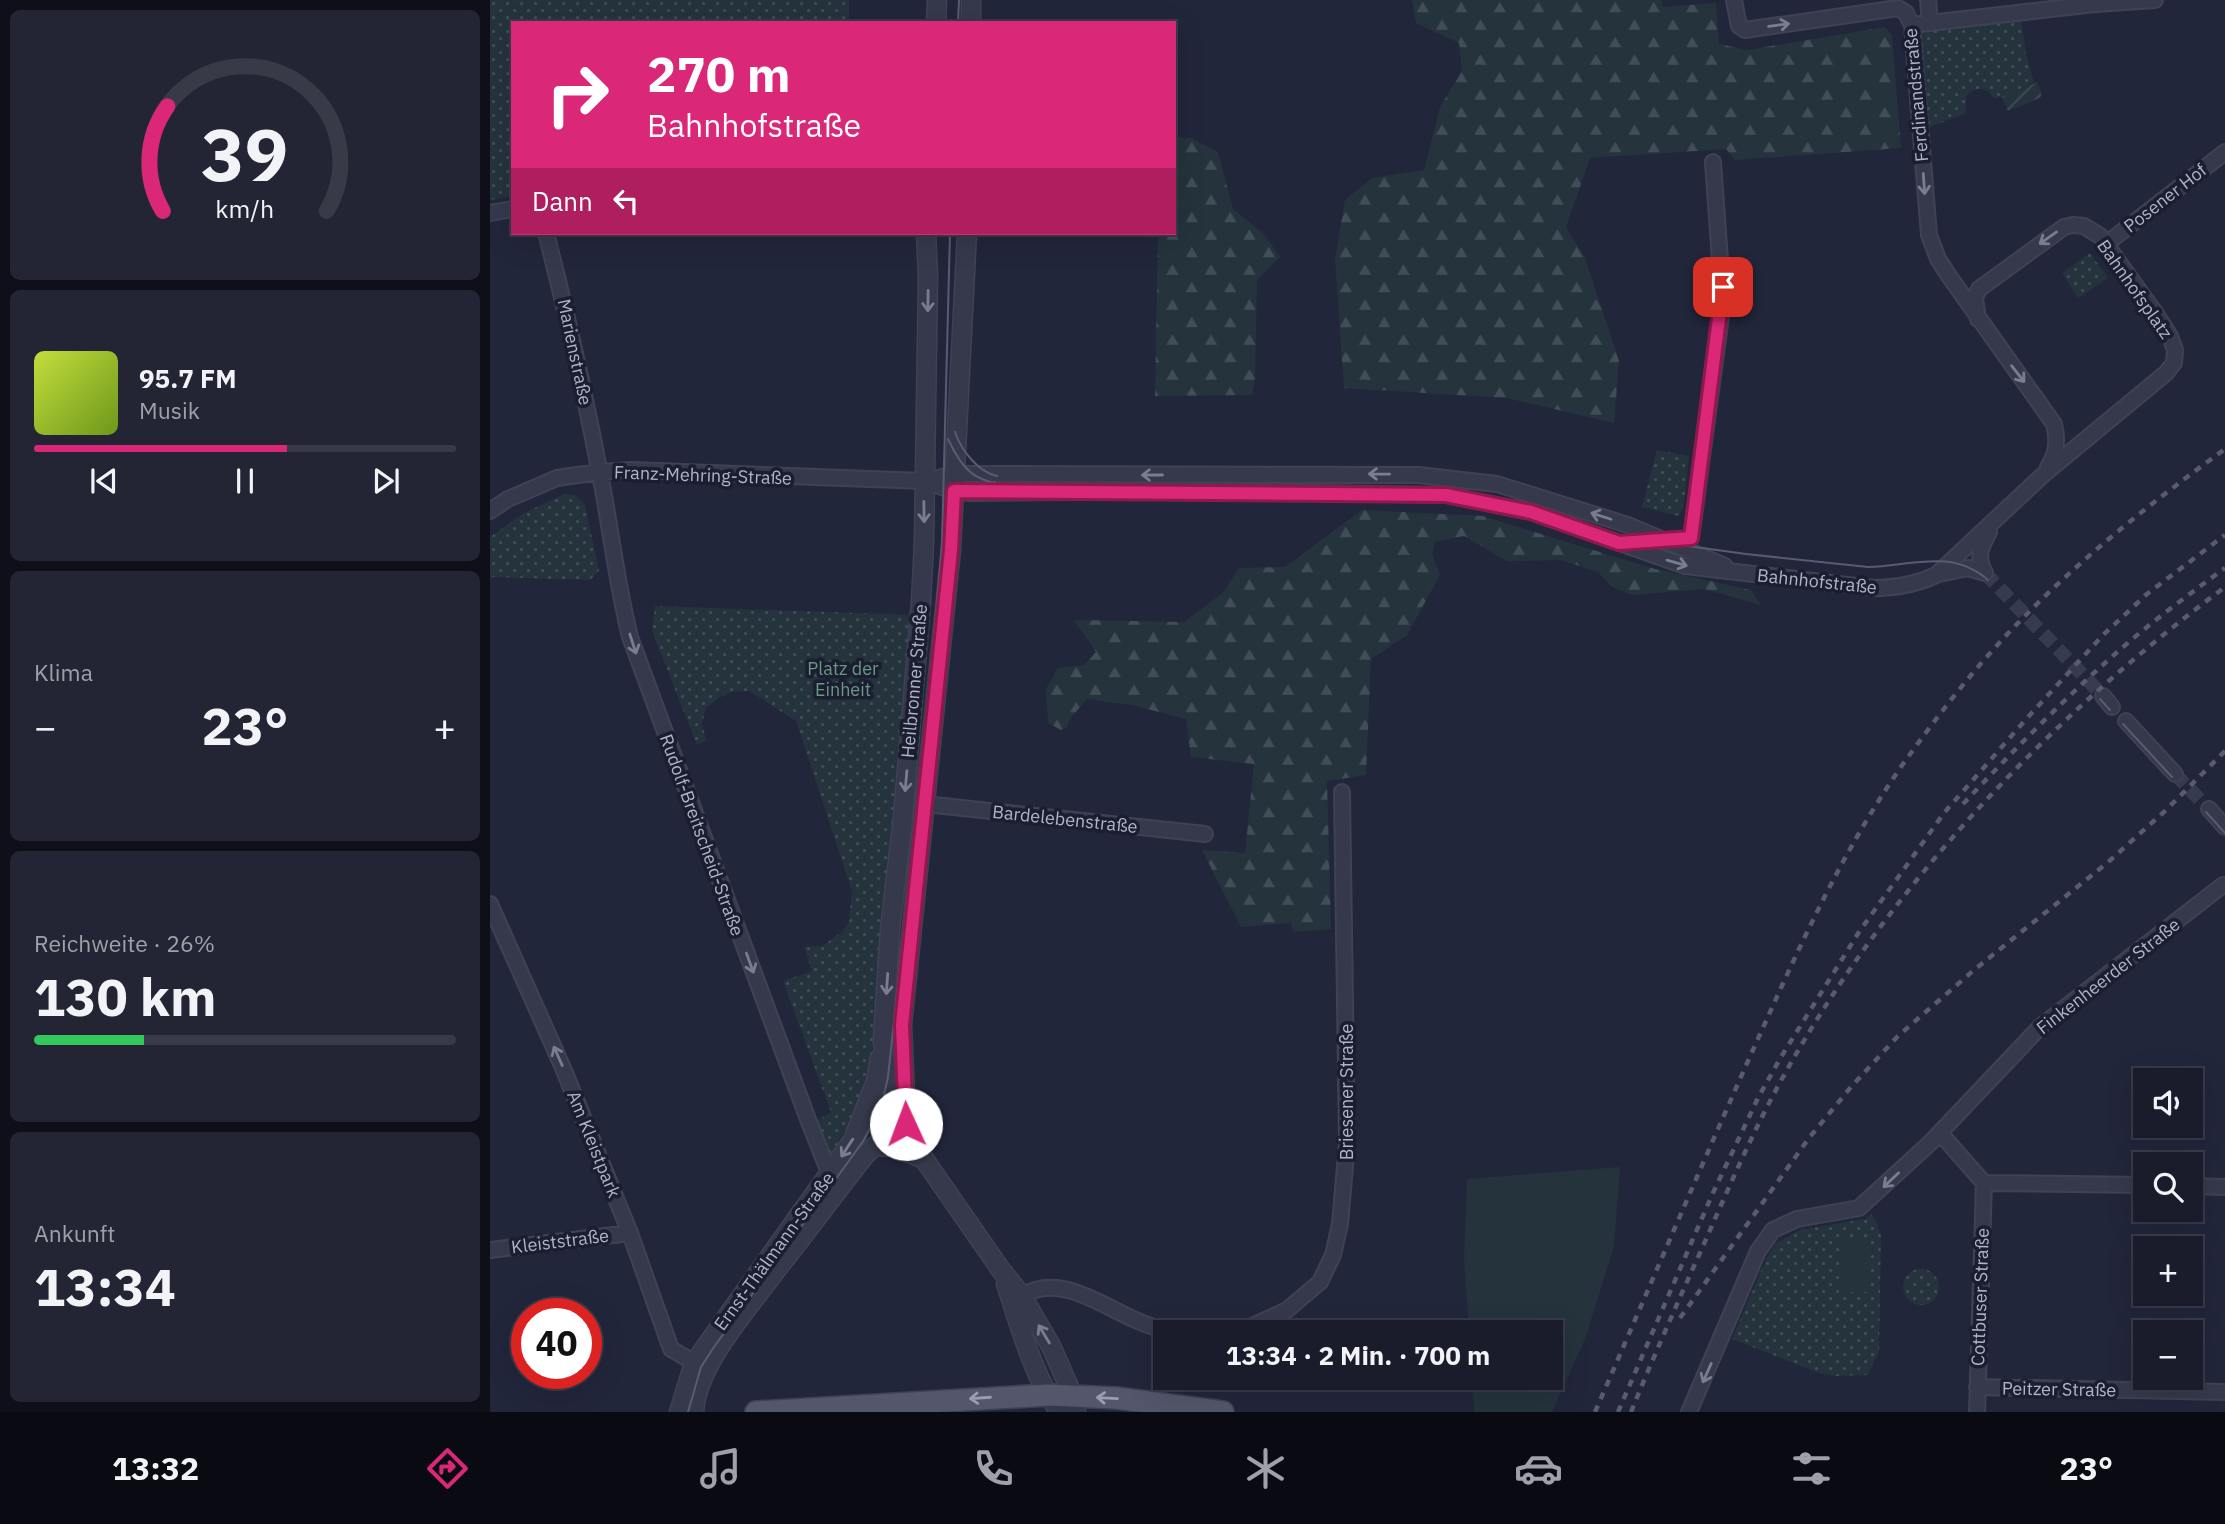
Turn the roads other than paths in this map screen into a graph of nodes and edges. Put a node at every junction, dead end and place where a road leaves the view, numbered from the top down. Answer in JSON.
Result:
{"nodes":[{"id":1,"x":937,"y":0,"type":"edge"},
{"id":2,"x":971,"y":0,"type":"edge"},
{"id":3,"x":1734,"y":0,"type":"edge"},
{"id":4,"x":1928,"y":0,"type":"edge"},
{"id":5,"x":2155,"y":0,"type":"edge"},
{"id":6,"x":936,"y":21,"type":"edge"},
{"id":7,"x":971,"y":21,"type":"edge"},
{"id":8,"x":1930,"y":22,"type":"junction"},
{"id":9,"x":1912,"y":24,"type":"junction"},
{"id":10,"x":2225,"y":152,"type":"edge"},
{"id":11,"x":1713,"y":162,"type":"dead end"},
{"id":12,"x":511,"y":209,"type":"edge"},
{"id":13,"x":490,"y":213,"type":"edge"},
{"id":14,"x":547,"y":235,"type":"edge"},
{"id":15,"x":926,"y":235,"type":"edge"},
{"id":16,"x":967,"y":235,"type":"edge"},
{"id":17,"x":2106,"y":244,"type":"junction"},
{"id":18,"x":1978,"y":319,"type":"junction"},
{"id":19,"x":2062,"y":452,"type":"junction"},
{"id":20,"x":599,"y":472,"type":"junction"},
{"id":21,"x":924,"y":481,"type":"junction"},
{"id":22,"x":955,"y":482,"type":"junction"},
{"id":23,"x":490,"y":511,"type":"edge"},
{"id":24,"x":1995,"y":521,"type":"junction"},
{"id":25,"x":1665,"y":540,"type":"junction"},
{"id":26,"x":1619,"y":543,"type":"junction"},
{"id":27,"x":1737,"y":572,"type":"junction"},
{"id":28,"x":1936,"y":575,"type":"junction"},
{"id":29,"x":2126,"y":722,"type":"dead end"},
{"id":30,"x":2175,"y":774,"type":"tunnel mouth"},
{"id":31,"x":1342,"y":792,"type":"dead end"},
{"id":32,"x":925,"y":804,"type":"junction"},
{"id":33,"x":2209,"y":810,"type":"tunnel mouth"},
{"id":34,"x":2225,"y":827,"type":"edge"},
{"id":35,"x":1205,"y":834,"type":"dead end"},
{"id":36,"x":2223,"y":885,"type":"dead end"},
{"id":37,"x":490,"y":904,"type":"edge"},
{"id":38,"x":883,"y":1038,"type":"junction"},
{"id":39,"x":864,"y":1115,"type":"junction"},
{"id":40,"x":906,"y":1124,"type":"junction"},
{"id":41,"x":1940,"y":1133,"type":"junction"},
{"id":42,"x":875,"y":1146,"type":"junction"},
{"id":43,"x":924,"y":1159,"type":"junction"},
{"id":44,"x":836,"y":1180,"type":"junction"},
{"id":45,"x":1983,"y":1182,"type":"junction"},
{"id":46,"x":2133,"y":1185,"type":"edge"},
{"id":47,"x":2203,"y":1186,"type":"edge"},
{"id":48,"x":2225,"y":1186,"type":"edge"},
{"id":49,"x":630,"y":1233,"type":"junction"},
{"id":50,"x":490,"y":1250,"type":"edge"},
{"id":51,"x":1001,"y":1270,"type":"junction"},
{"id":52,"x":1022,"y":1296,"type":"junction"},
{"id":53,"x":1265,"y":1320,"type":"edge"},
{"id":54,"x":1153,"y":1327,"type":"edge"},
{"id":55,"x":700,"y":1366,"type":"junction"},
{"id":56,"x":1977,"y":1387,"type":"junction"},
{"id":57,"x":691,"y":1390,"type":"junction"},
{"id":58,"x":2225,"y":1392,"type":"edge"},
{"id":59,"x":1048,"y":1395,"type":"junction"},
{"id":60,"x":1070,"y":1407,"type":"edge"},
{"id":61,"x":679,"y":1412,"type":"edge"},
{"id":62,"x":694,"y":1412,"type":"edge"},
{"id":63,"x":755,"y":1412,"type":"edge"},
{"id":64,"x":1223,"y":1412,"type":"edge"},
{"id":65,"x":1689,"y":1412,"type":"edge"},
{"id":66,"x":1977,"y":1412,"type":"edge"}],
"edges":[{"from":1,"to":6,"type":"street"},
{"from":2,"to":7,"type":"street"},
{"from":3,"to":9,"type":"street","name":"Ferdinandstraße","one_way":true},
{"from":4,"to":8,"type":"street"},
{"from":5,"to":8,"type":"street"},
{"from":8,"to":9,"type":"street"},
{"from":9,"to":18,"type":"street","name":"Ferdinandstraße","one_way":true},
{"from":10,"to":17,"type":"street","name":"Posener Hof"},
{"from":11,"to":25,"type":"street","name":"Bahnhofstraße"},
{"from":12,"to":13,"type":"street"},
{"from":14,"to":20,"type":"street","name":"Marienstraße"},
{"from":15,"to":21,"type":"street","name":"Heilbronner Straße","one_way":true},
{"from":16,"to":22,"type":"street","name":"Heilbronner Straße"},
{"from":17,"to":18,"type":"street","name":"Bahnhofsplatz","one_way":true},
{"from":17,"to":19,"type":"street","name":"Bahnhofsplatz"},
{"from":18,"to":19,"type":"street","one_way":true},
{"from":19,"to":24,"type":"street","name":"Bahnhofsplatz"},
{"from":20,"to":21,"type":"street","name":"Franz-Mehring-Straße"},
{"from":20,"to":23,"type":"street","name":"Franz-Mehring-Straße"},
{"from":20,"to":44,"type":"street","name":"Rudolf-Breitscheid-Straße","one_way":true},
{"from":21,"to":22,"type":"street","name":"Bahnhofstraße"},
{"from":21,"to":38,"type":"street","name":"Heilbronner Straße","one_way":true},
{"from":25,"to":22,"type":"street","name":"Bahnhofstraße","one_way":true},
{"from":22,"to":26,"type":"street","name":"Bahnhofstraße"},
{"from":22,"to":32,"type":"street","name":"Heilbronner Straße"},
{"from":24,"to":28,"type":"street","name":"Bahnhofstraße"},
{"from":24,"to":28,"type":"street","name":"Bahnhofstraße"},
{"from":25,"to":26,"type":"street","name":"Bahnhofstraße"},
{"from":25,"to":27,"type":"street","name":"Bahnhofstraße"},
{"from":26,"to":27,"type":"street","name":"Bahnhofstraße","one_way":true},
{"from":27,"to":28,"type":"street","name":"Bahnhofstraße"},
{"from":29,"to":30,"type":"street"},
{"from":31,"to":53,"type":"street","name":"Briesener Straße"},
{"from":32,"to":35,"type":"street","name":"Bardelebenstraße"},
{"from":32,"to":40,"type":"street","name":"Heilbronner Straße"},
{"from":33,"to":34,"type":"street"},
{"from":36,"to":41,"type":"street","name":"Finkenheerder Straße"},
{"from":49,"to":37,"type":"street","name":"Am Kleistpark","one_way":true},
{"from":38,"to":39,"type":"street","name":"Ernst-Thälmann-Straße"},
{"from":38,"to":40,"type":"street","name":"Heilbronner Straße"},
{"from":39,"to":40,"type":"street"},
{"from":39,"to":44,"type":"street","name":"Ernst-Thälmann-Straße","one_way":true},
{"from":40,"to":42,"type":"street","name":"Ernst-Thälmann-Straße"},
{"from":40,"to":43,"type":"street","name":"Heilbronner Straße"},
{"from":41,"to":45,"type":"street"},
{"from":41,"to":65,"type":"street","name":"Finkenheerder Straße","one_way":true},
{"from":42,"to":43,"type":"street"},
{"from":42,"to":44,"type":"street","name":"Ernst-Thälmann-Straße"},
{"from":43,"to":51,"type":"street","name":"Heilbronner Straße"},
{"from":44,"to":55,"type":"street","name":"Ernst-Thälmann-Straße"},
{"from":45,"to":46,"type":"street"},
{"from":45,"to":56,"type":"street","name":"Cottbuser Straße"},
{"from":47,"to":48,"type":"street"},
{"from":49,"to":50,"type":"street","name":"Kleiststraße"},
{"from":49,"to":55,"type":"street","name":"Am Kleistpark"},
{"from":51,"to":52,"type":"street","name":"Heilbronner Straße"},
{"from":51,"to":59,"type":"street","name":"Heilbronner Straße"},
{"from":52,"to":54,"type":"street"},
{"from":60,"to":52,"type":"street","name":"Heilbronner Straße","one_way":true},
{"from":55,"to":57,"type":"street","name":"Ernst-Thälmann-Straße"},
{"from":56,"to":58,"type":"street","name":"Peitzer Straße"},
{"from":56,"to":66,"type":"street","name":"Cottbuser Straße"},
{"from":57,"to":61,"type":"street"},
{"from":57,"to":62,"type":"street"},
{"from":59,"to":60,"type":"main road"},
{"from":59,"to":63,"type":"main road","one_way":true},
{"from":64,"to":60,"type":"main road","one_way":true}]}
